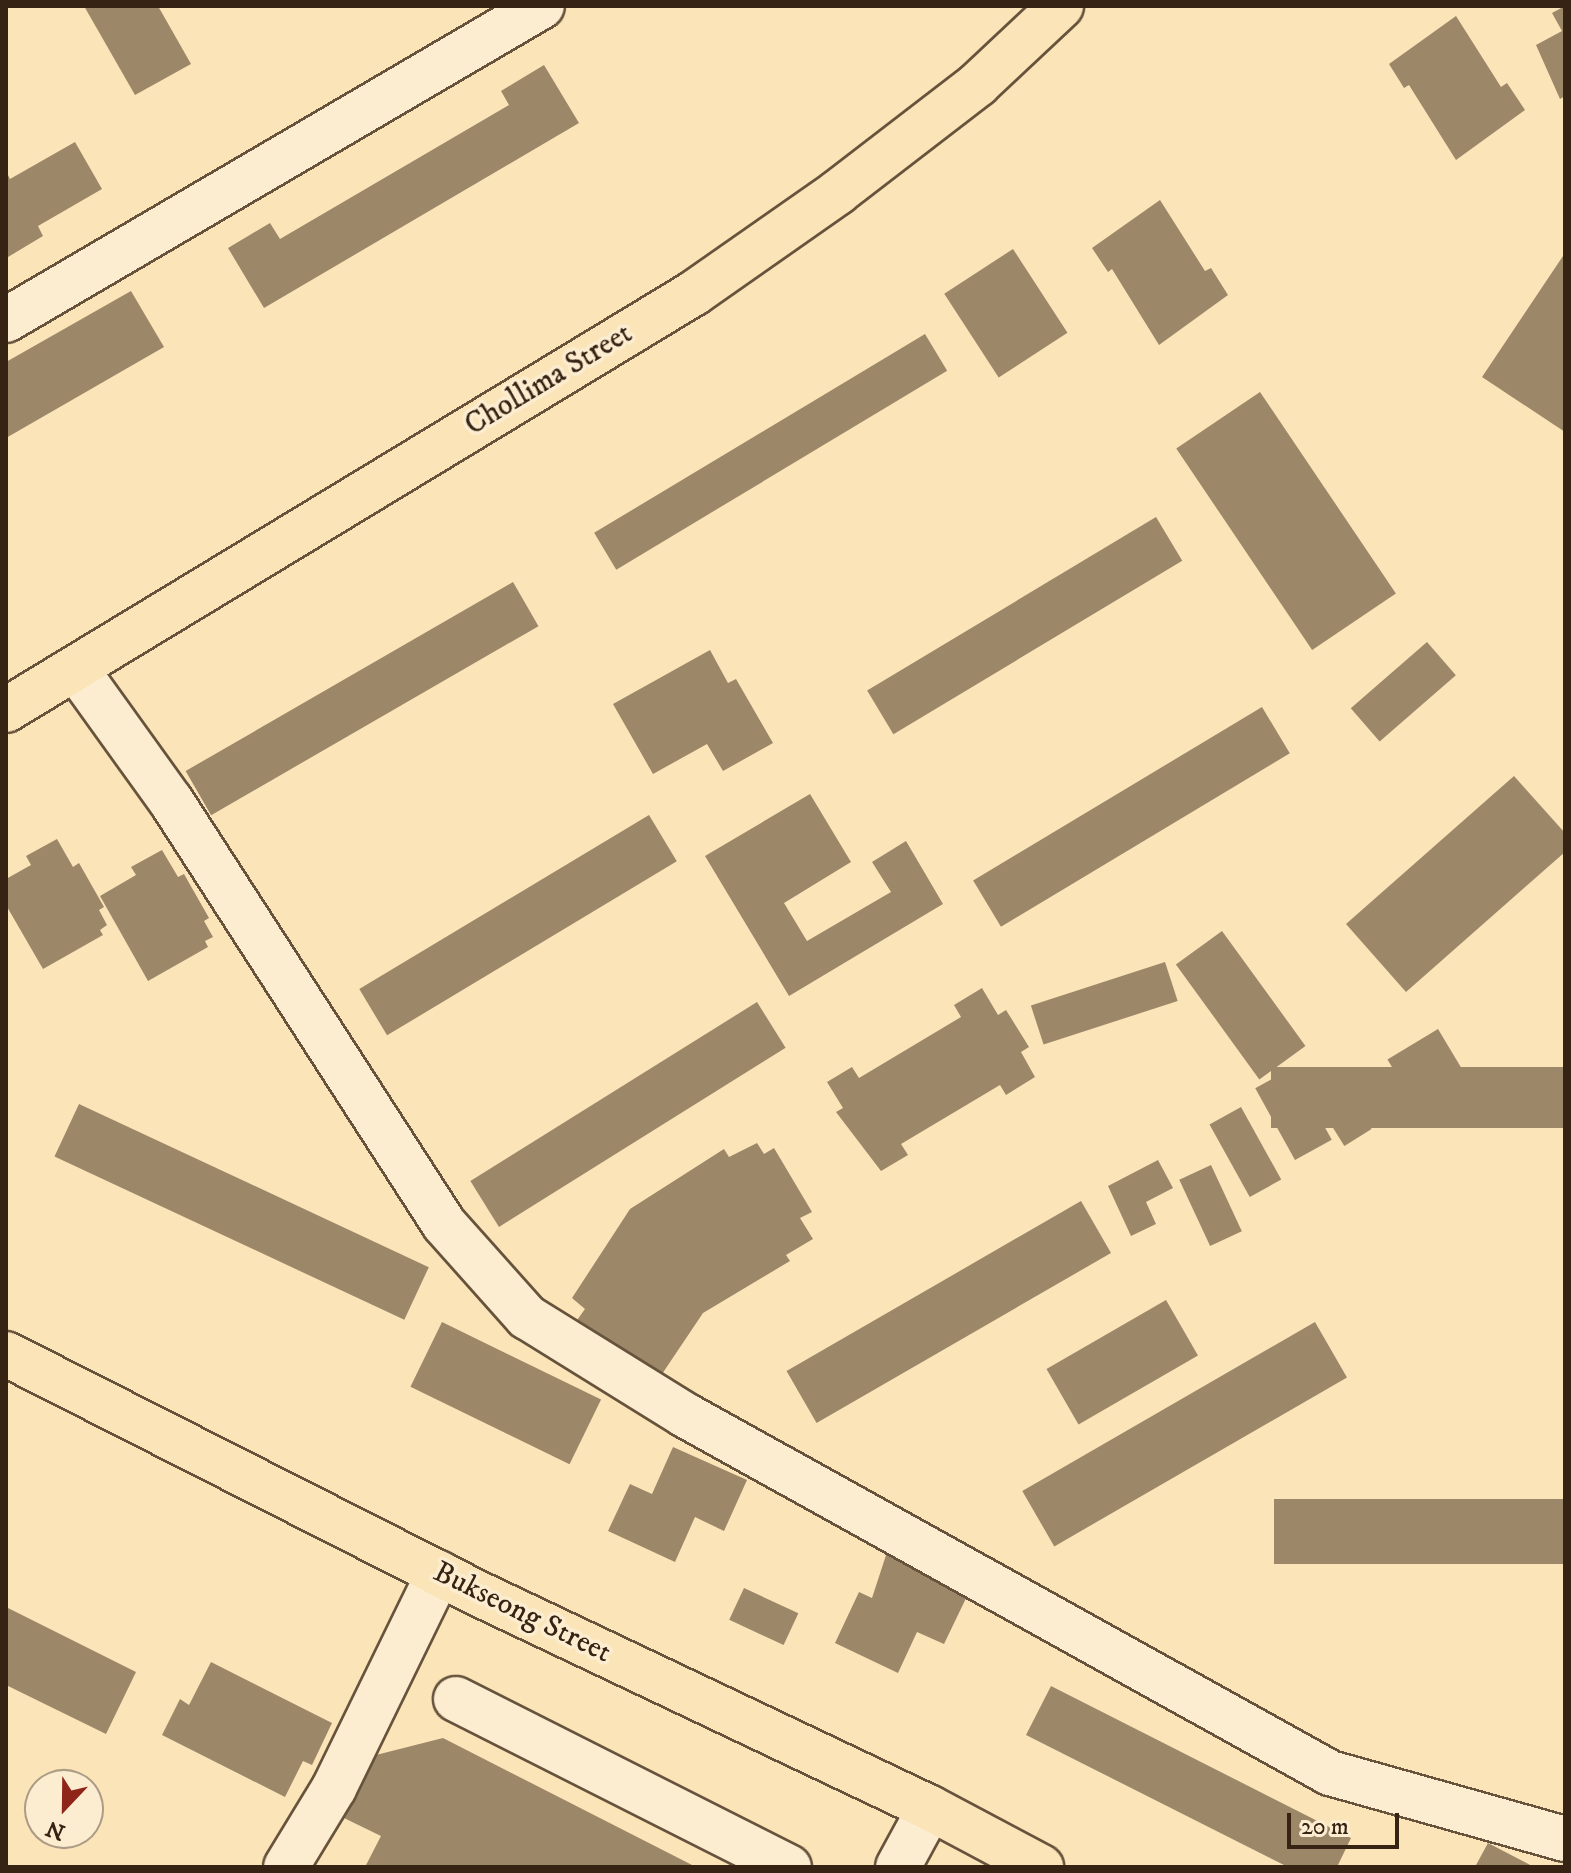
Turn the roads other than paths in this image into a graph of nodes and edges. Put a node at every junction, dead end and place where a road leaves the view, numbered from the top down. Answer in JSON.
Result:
{"nodes":[{"id":1,"x":542,"y":6,"type":"edge"},
{"id":2,"x":1061,"y":6,"type":"edge"},
{"id":3,"x":6,"y":320,"type":"edge"},
{"id":4,"x":76,"y":669,"type":"junction"},
{"id":5,"x":6,"y":710,"type":"edge"},
{"id":6,"x":9,"y":1363,"type":"edge"},
{"id":7,"x":439,"y":1573,"type":"junction"},
{"id":8,"x":456,"y":1699,"type":"dead end"},
{"id":9,"x":930,"y":1808,"type":"junction"},
{"id":10,"x":1565,"y":1839,"type":"edge"},
{"id":11,"x":286,"y":1867,"type":"edge"},
{"id":12,"x":789,"y":1867,"type":"edge"},
{"id":13,"x":898,"y":1867,"type":"edge"},
{"id":14,"x":1041,"y":1867,"type":"edge"}],
"edges":[{"from":1,"to":3,"type":"street"},
{"from":2,"to":4,"type":"main road","name":"Chollima Street"},
{"from":4,"to":5,"type":"main road","name":"Chollima Street"},
{"from":4,"to":10,"type":"street"},
{"from":6,"to":7,"type":"main road","name":"Bukseong Street"},
{"from":7,"to":9,"type":"main road","name":"Bukseong Street"},
{"from":7,"to":11,"type":"street"},
{"from":8,"to":12,"type":"street"},
{"from":9,"to":13,"type":"street"},
{"from":9,"to":14,"type":"main road","name":"Bukseong Street"}]}
